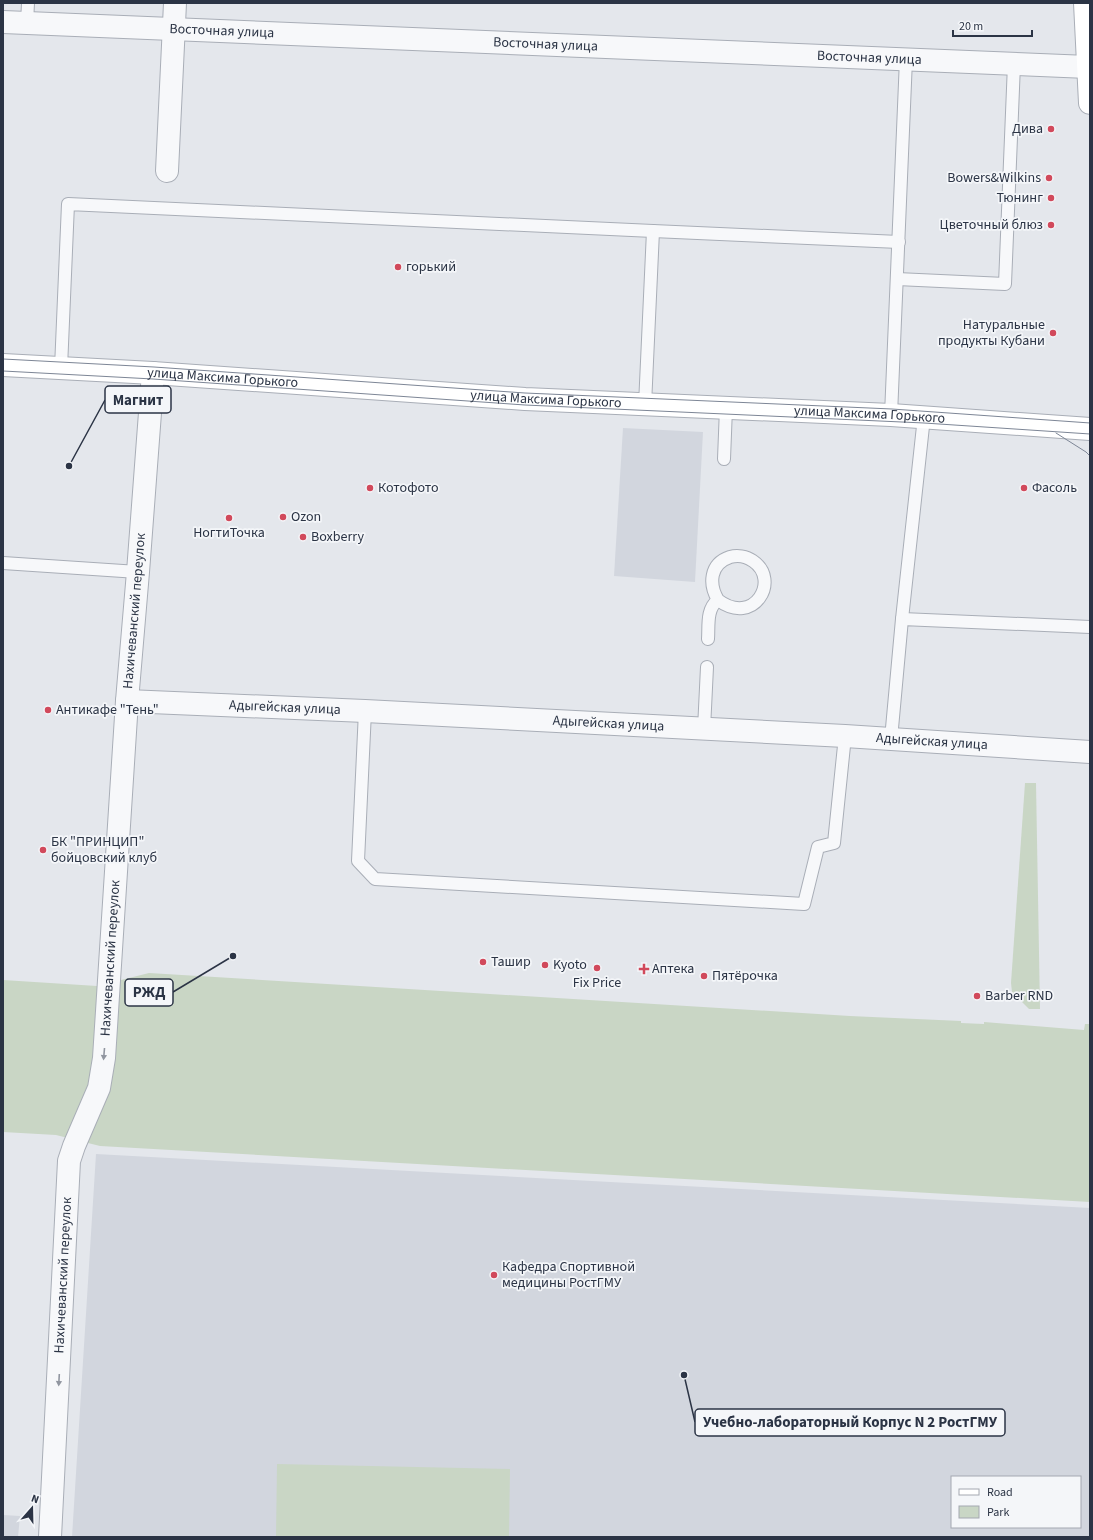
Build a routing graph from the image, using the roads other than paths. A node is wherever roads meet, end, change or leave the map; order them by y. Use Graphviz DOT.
graph roads {
  1 [pos="175,3"];
  2 [pos="1085,3"];
  3 [pos="27,13"];
  4 [pos="3,22"];
  5 [pos="173,29"];
  6 [pos="906,59"];
  7 [pos="1014,64"];
  8 [pos="1088,67"];
  9 [pos="1090,103"];
  10 [pos="167,171"];
  11 [pos="653,231"];
  12 [pos="899,242"];
  13 [pos="897,279"];
  14 [pos="3,365"];
  15 [pos="61,368"];
  16 [pos="153,373"];
  17 [pos="645,405"];
  18 [pos="726,408"];
  19 [pos="892,415"];
  20 [pos="924,417"];
  21 [pos="1090,429"];
  22 [pos="724,459"];
  23 [pos="3,563"];
  24 [pos="138,572"];
  25 [pos="718,600"];
  26 [pos="902,619"];
  27 [pos="1090,627"];
  28 [pos="708,639"];
  29 [pos="707,667"];
  30 [pos="127,701"];
  31 [pos="365,711"];
  32 [pos="704,729"];
  33 [pos="845,736"];
  34 [pos="891,738"];
  35 [pos="1090,752"];
  36 [pos="50,1537"];
  1 -- 5 [label="street"];
  2 -- 8 [label="main road"];
  3 -- 4 [label="street, Восточная улица"];
  3 -- 5 [label="street, Восточная улица"];
  5 -- 6 [label="street, Восточная улица"];
  5 -- 10 [label="street"];
  6 -- 7 [label="street, Восточная улица"];
  6 -- 12 [label="lane"];
  7 -- 8 [label="street, Восточная улица"];
  7 -- 13 [label="lane"];
  8 -- 9 [label="main road"];
  11 -- 12 [label="lane"];
  11 -- 15 [label="lane"];
  11 -- 17 [label="lane"];
  12 -- 13 [label="lane"];
  13 -- 19 [label="lane"];
  14 -- 15 [label="main road, улица Максима Горького"];
  15 -- 16 [label="main road, улица Максима Горького"];
  16 -- 17 [label="main road, улица Максима Горького"];
  16 -- 24 [label="street, Нахичеванский переулок"];
  17 -- 18 [label="main road, улица Максима Горького"];
  18 -- 19 [label="main road, улица Максима Горького"];
  18 -- 22 [label="lane"];
  19 -- 20 [label="main road, улица Максима Горького"];
  20 -- 21 [label="main road, улица Максима Горького"];
  20 -- 26 [label="lane"];
  23 -- 24 [label="lane"];
  24 -- 30 [label="street, Нахичеванский переулок"];
  25 -- 25 [label="lane"];
  25 -- 28 [label="lane"];
  26 -- 27 [label="lane"];
  26 -- 34 [label="lane"];
  29 -- 32 [label="lane"];
  30 -- 31 [label="street, Адыгейская улица"];
  30 -- 36 [label="street, Нахичеванский переулок, one-way"];
  31 -- 32 [label="street, Адыгейская улица"];
  31 -- 33 [label="lane"];
  32 -- 33 [label="street, Адыгейская улица"];
  33 -- 34 [label="street, Адыгейская улица"];
  34 -- 35 [label="street, Адыгейская улица"];
}
